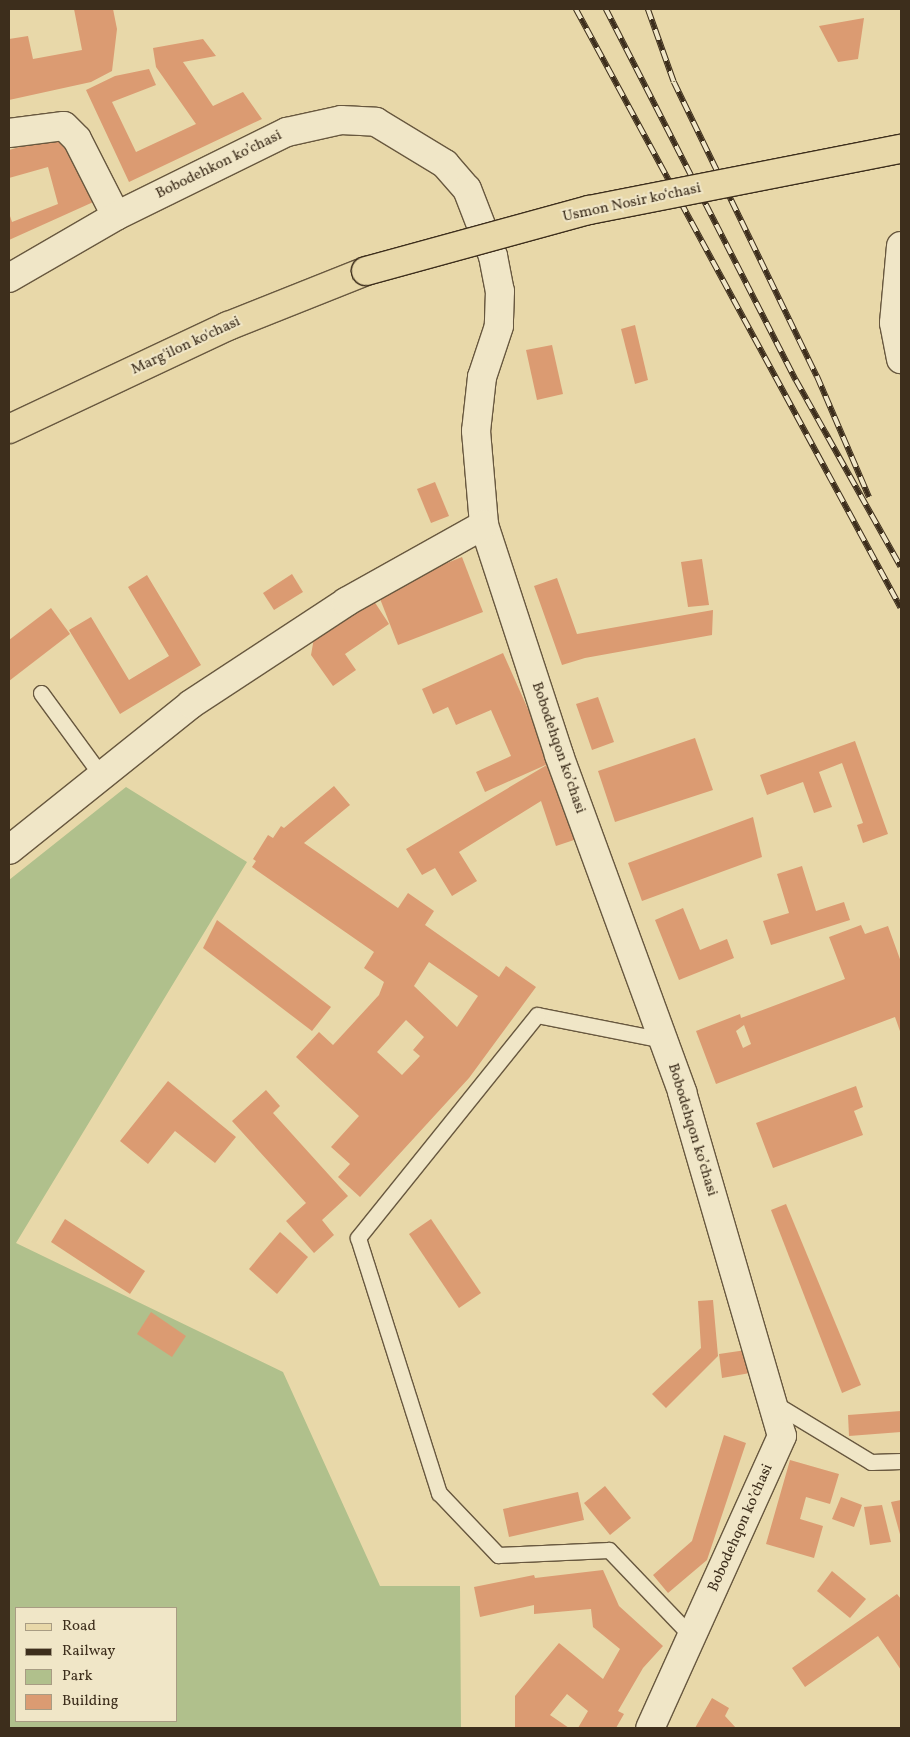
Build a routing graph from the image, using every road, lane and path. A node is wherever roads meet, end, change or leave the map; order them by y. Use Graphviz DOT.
graph roads {
  1 [pos="9,133"];
  2 [pos="901,149"];
  3 [pos="116,216"];
  4 [pos="901,246"];
  5 [pos="366,271"];
  6 [pos="9,278"];
  7 [pos="901,360"];
  8 [pos="9,429"];
  9 [pos="484,525"];
  10 [pos="41,693"];
  11 [pos="100,775"];
  12 [pos="9,850"];
  13 [pos="663,1040"];
  14 [pos="772,1402"];
  15 [pos="901,1461"];
  16 [pos="692,1637"];
  17 [pos="650,1728"];
  1 -- 3 [label="street"];
  2 -- 5 [label="main road, Usmon Nosir ko‘chasi, bridge"];
  3 -- 6 [label="street, Bobodehkon koʼchasi"];
  3 -- 9 [label="street, Bobodehkon koʼchasi"];
  4 -- 7 [label="street"];
  5 -- 8 [label="main road, Marg'ilon ko'chasi"];
  9 -- 11 [label="street"];
  9 -- 13 [label="street, Bobodehqon koʼchasi"];
  10 -- 11 [label="lane"];
  11 -- 12 [label="street"];
  13 -- 14 [label="street, Bobodehqon koʼchasi"];
  13 -- 16 [label="lane"];
  14 -- 15 [label="lane"];
  14 -- 16 [label="street, Bobodehqon koʼchasi"];
  16 -- 17 [label="street, Bobodehqon koʼchasi"];
}
